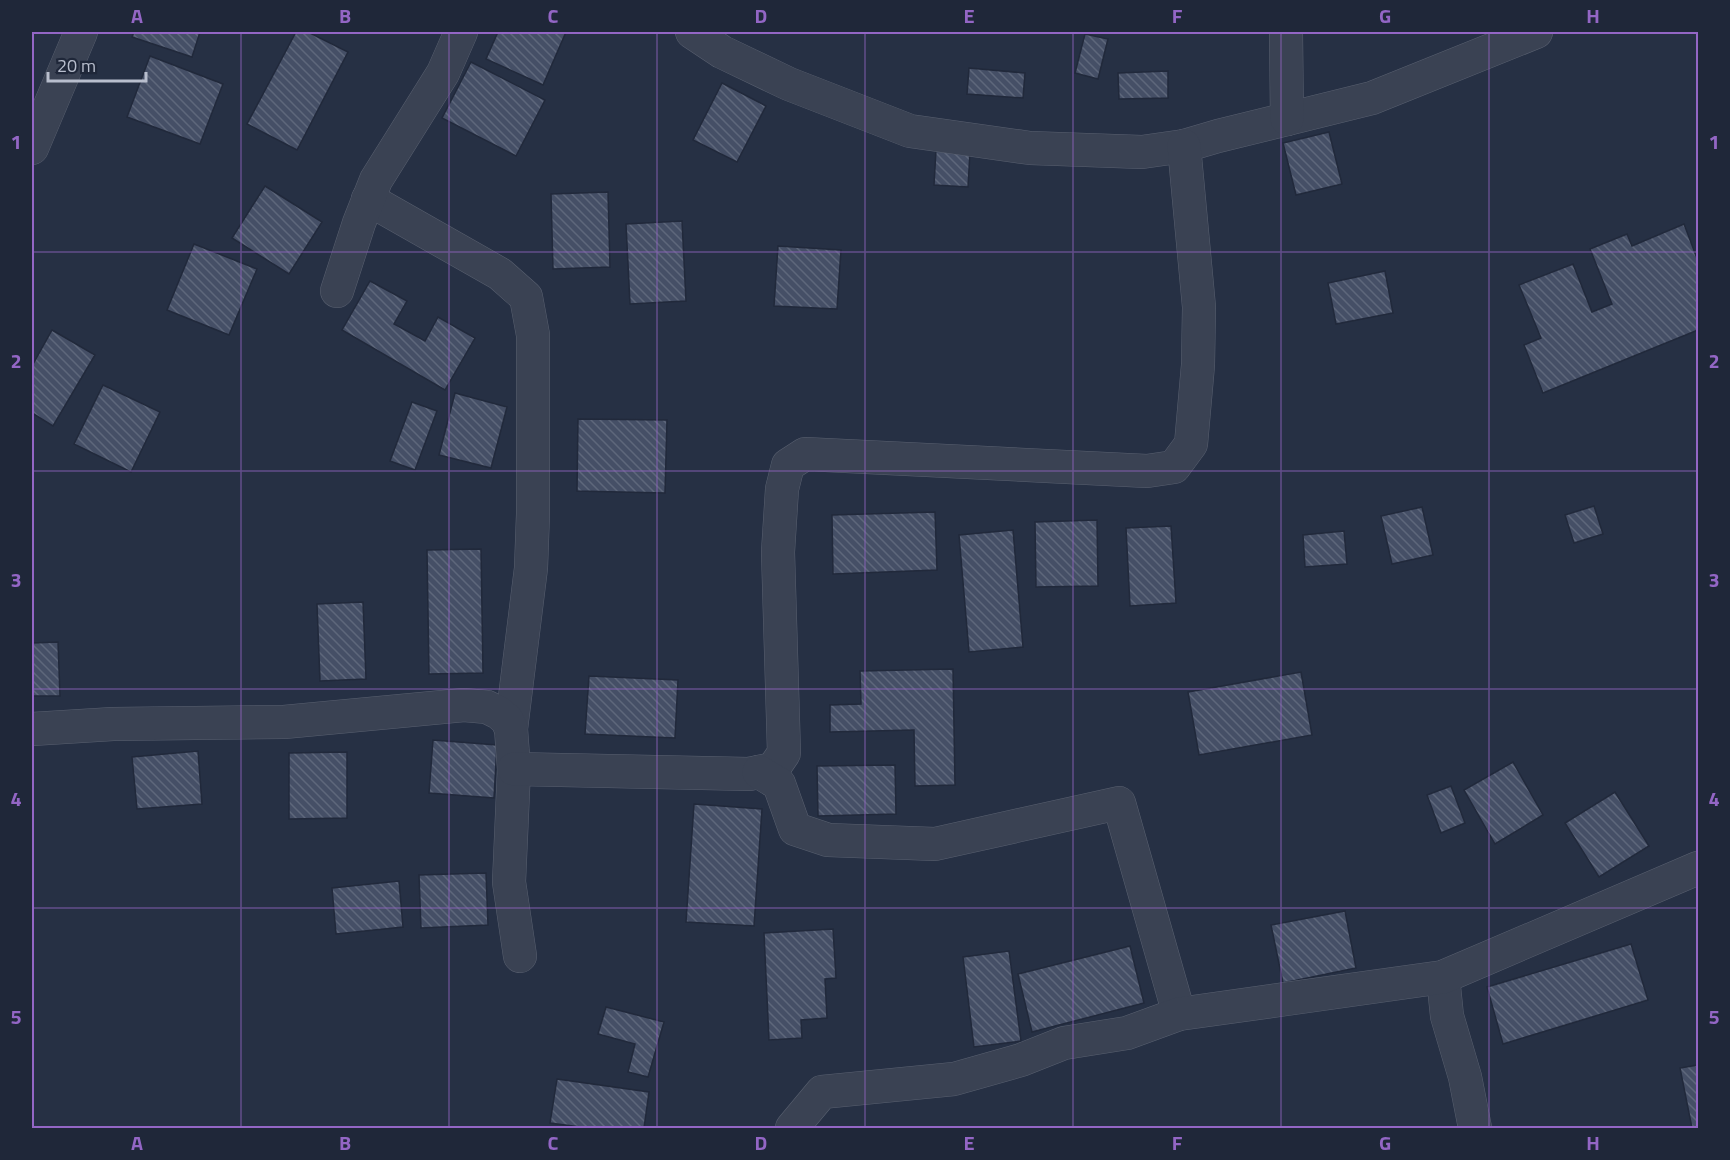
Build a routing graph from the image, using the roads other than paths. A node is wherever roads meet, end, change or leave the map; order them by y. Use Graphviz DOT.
graph roads {
  1 [pos="81,32"];
  2 [pos="461,32"];
  3 [pos="692,32"];
  4 [pos="1287,32"];
  5 [pos="1536,32"];
  6 [pos="1287,118"];
  7 [pos="1184,146"];
  8 [pos="32,148"];
  9 [pos="368,199"];
  10 [pos="337,291"];
  11 [pos="32,729"];
  12 [pos="512,729"];
  13 [pos="513,769"];
  14 [pos="759,772"];
  15 [pos="1698,868"];
  16 [pos="520,956"];
  17 [pos="1443,976"];
  18 [pos="1179,1014"];
  19 [pos="792,1128"];
  20 [pos="1475,1128"];
  1 -- 8 [label="street"];
  2 -- 9 [label="street"];
  3 -- 7 [label="street"];
  4 -- 6 [label="street"];
  5 -- 6 [label="street"];
  6 -- 7 [label="street"];
  7 -- 14 [label="street"];
  9 -- 10 [label="street"];
  9 -- 12 [label="street"];
  11 -- 12 [label="street"];
  12 -- 13 [label="street"];
  13 -- 14 [label="street"];
  13 -- 16 [label="street"];
  14 -- 18 [label="street"];
  15 -- 17 [label="street"];
  17 -- 18 [label="street"];
  17 -- 20 [label="street"];
  18 -- 19 [label="street"];
}
